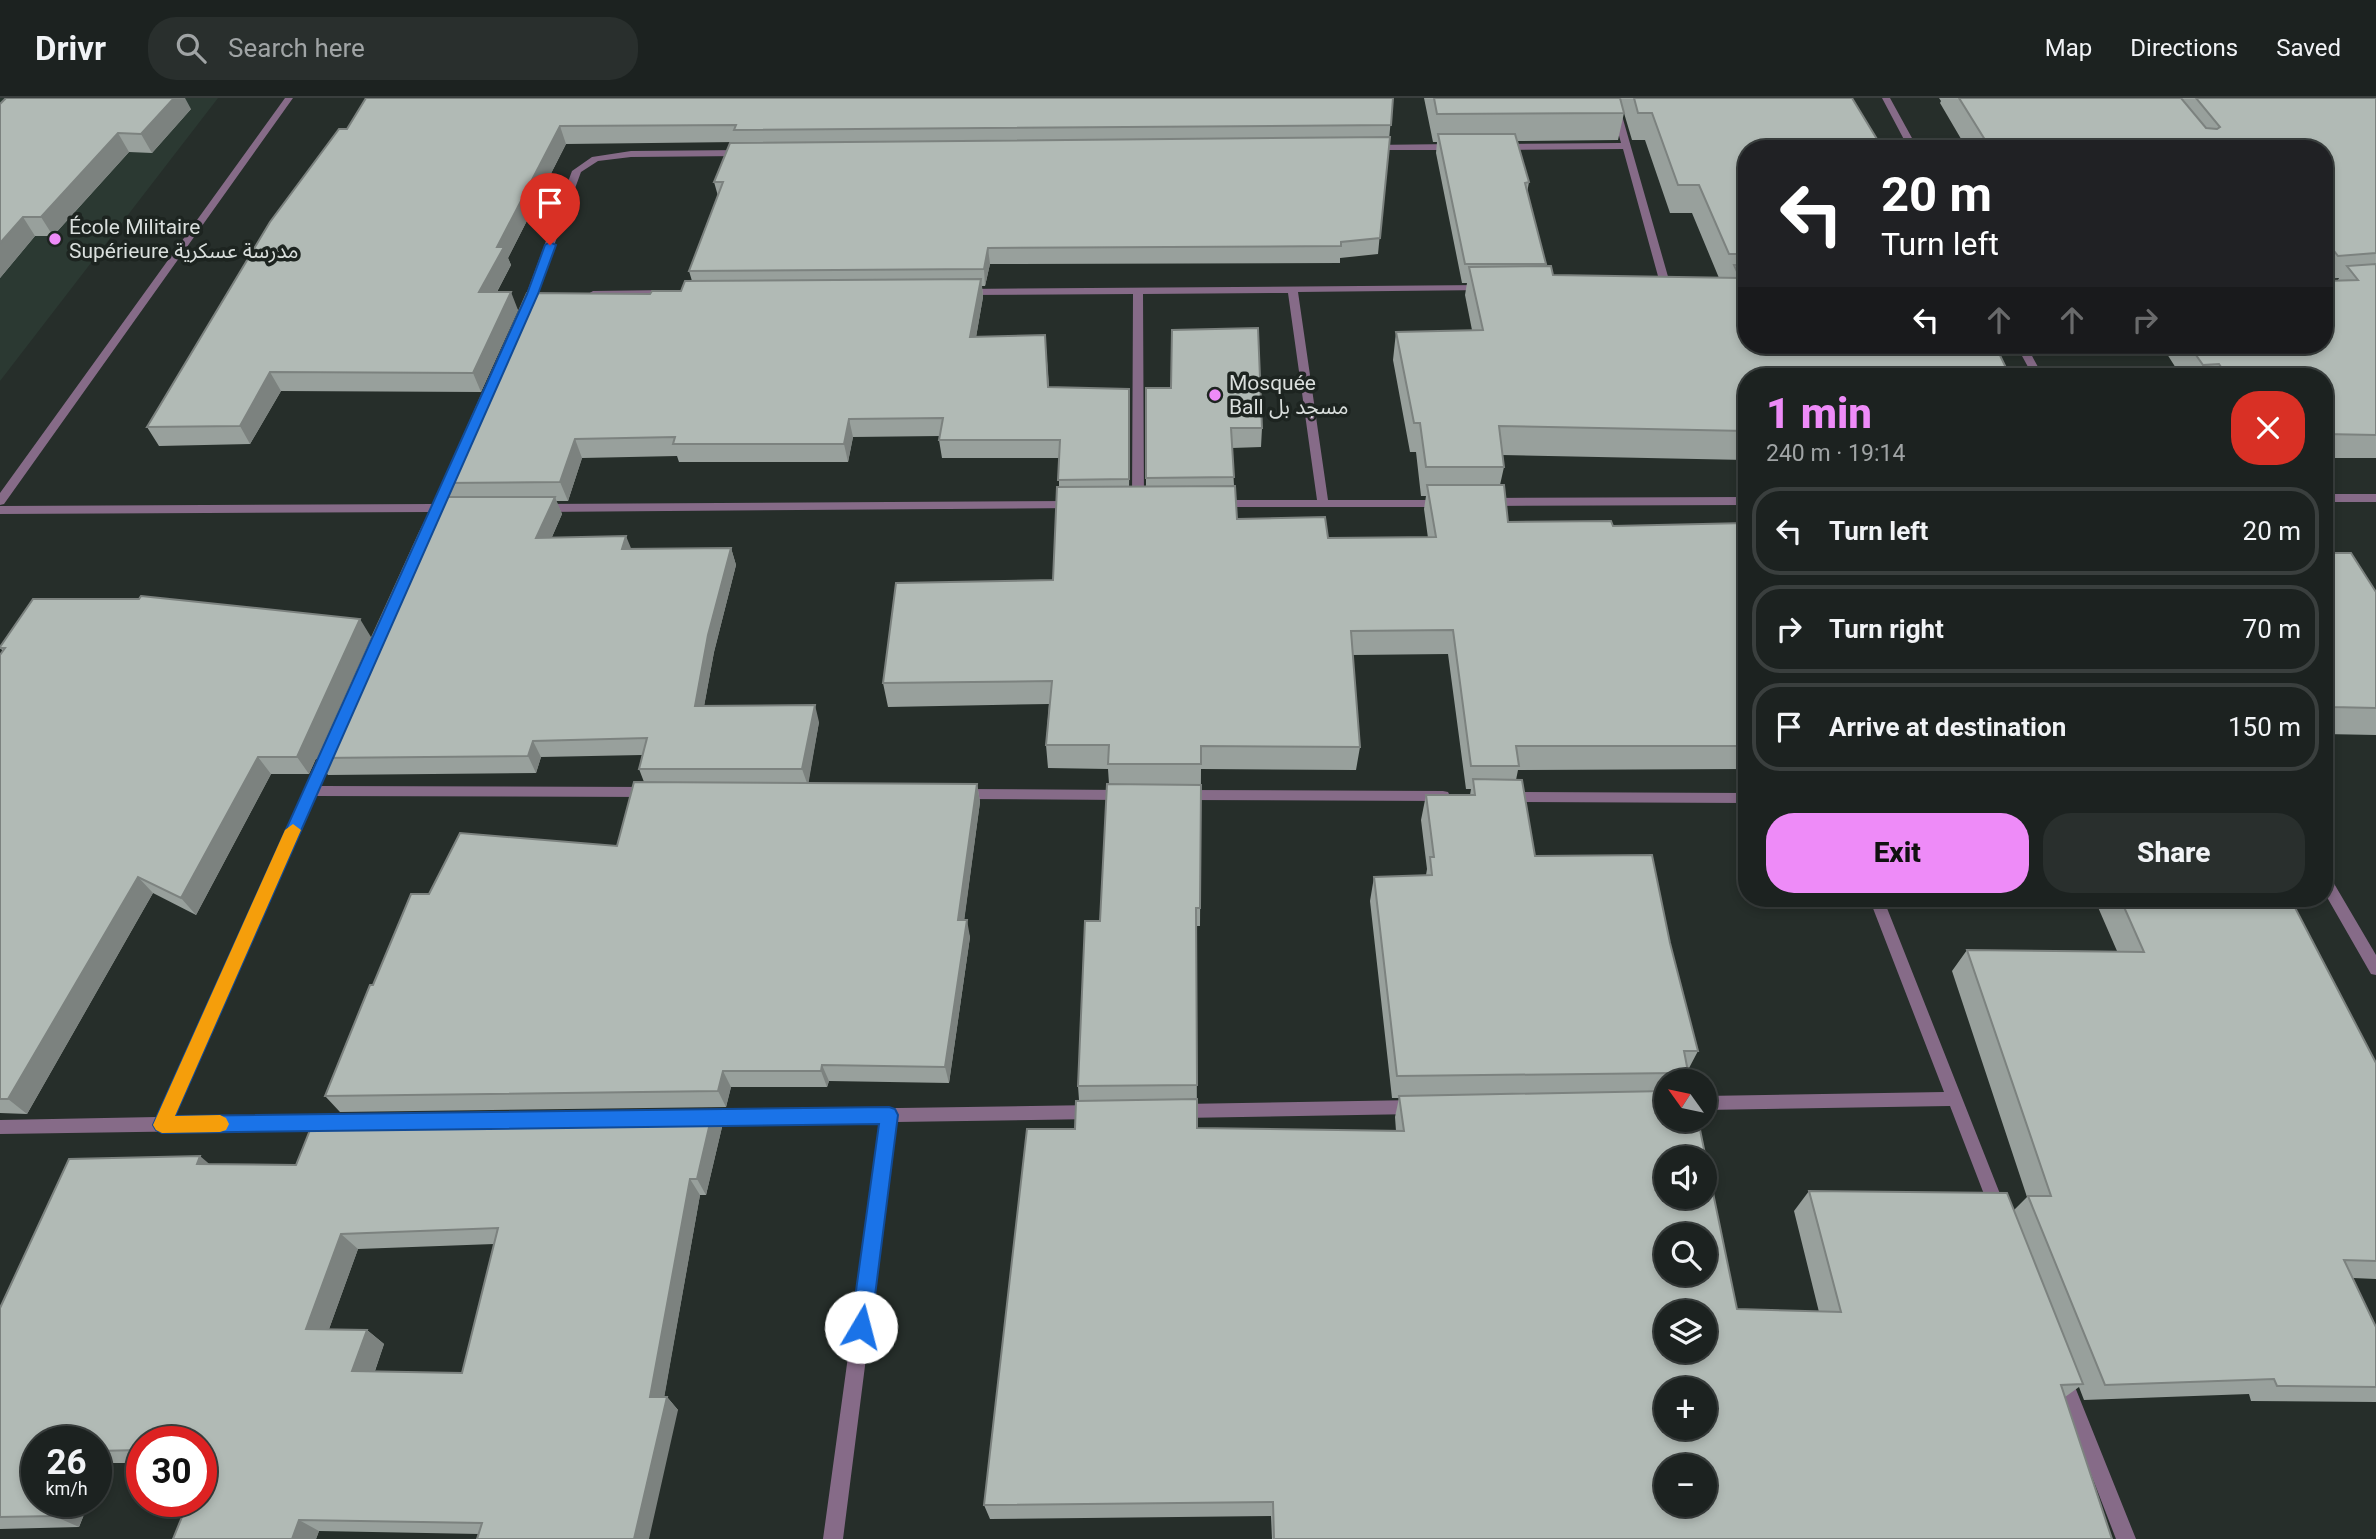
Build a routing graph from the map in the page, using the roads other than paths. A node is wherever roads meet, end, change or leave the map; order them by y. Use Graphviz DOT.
graph roads {
  1 [pos="289,98"];
  2 [pos="1613,98"];
  3 [pos="1886,98"];
  4 [pos="1909,140"];
  5 [pos="1627,146"];
  6 [pos="1461,147"];
  7 [pos="1489,147"];
  8 [pos="1364,148"];
  9 [pos="755,153"];
  10 [pos="1653,287"];
  11 [pos="1667,287"];
  12 [pos="1680,287"];
  13 [pos="1500,288"];
  14 [pos="1138,290"];
  15 [pos="1293,290"];
  16 [pos="959,292"];
  17 [pos="684,293"];
  18 [pos="587,294"];
  19 [pos="521,320"];
  20 [pos="459,458"];
  21 [pos="2333,498"];
  22 [pos="2376,498"];
  23 [pos="0,501"];
  24 [pos="1738,501"];
  25 [pos="1323,503"];
  26 [pos="1460,503"];
  27 [pos="1474,503"];
  28 [pos="1204,504"];
  29 [pos="1083,505"];
  30 [pos="1124,505"];
  31 [pos="444,508"];
  32 [pos="533,508"];
  33 [pos="0,510"];
  34 [pos="426,533"];
  35 [pos="333,741"];
  36 [pos="311,790"];
  37 [pos="658,792"];
  38 [pos="950,794"];
  39 [pos="1145,795"];
  40 [pos="1172,795"];
  41 [pos="1464,796"];
  42 [pos="1492,797"];
  43 [pos="1738,799"];
  44 [pos="2333,894"];
  45 [pos="1880,907"];
  46 [pos="2376,969"];
  47 [pos="1955,1099"];
  48 [pos="1717,1103"];
  49 [pos="1430,1107"];
  50 [pos="1166,1111"];
  51 [pos="1111,1112"];
  52 [pos="889,1115"];
  53 [pos="679,1118"];
  54 [pos="344,1122"];
  55 [pos="162,1125"];
  56 [pos="0,1127"];
  57 [pos="2005,1229"];
  58 [pos="2056,1358"];
  59 [pos="833,1539"];
  60 [pos="2126,1539"];
  1 -- 23 [label="street"];
  2 -- 5 [label="street"];
  3 -- 4 [label="street"];
  5 -- 7 [label="street"];
  5 -- 11 [label="street"];
  6 -- 8 [label="street"];
  9 -- 19 [label="street"];
  10 -- 11 [label="street"];
  11 -- 12 [label="street"];
  13 -- 15 [label="street"];
  14 -- 15 [label="street"];
  14 -- 16 [label="street"];
  14 -- 30 [label="street"];
  15 -- 25 [label="street"];
  17 -- 18 [label="street"];
  20 -- 31 [label="street"];
  21 -- 22 [label="street"];
  24 -- 27 [label="street"];
  25 -- 26 [label="street"];
  25 -- 28 [label="street"];
  29 -- 32 [label="street"];
  31 -- 33 [label="street"];
  31 -- 34 [label="street"];
  35 -- 36 [label="street"];
  36 -- 37 [label="street"];
  36 -- 55 [label="street"];
  38 -- 39 [label="street"];
  40 -- 41 [label="street"];
  42 -- 43 [label="street"];
  44 -- 46 [label="street"];
  45 -- 47 [label="street"];
  47 -- 48 [label="street"];
  47 -- 57 [label="street"];
  49 -- 50 [label="street"];
  51 -- 52 [label="street"];
  52 -- 53 [label="street"];
  52 -- 59 [label="street"];
  54 -- 55 [label="street"];
  55 -- 56 [label="street"];
  58 -- 60 [label="street"];
}
